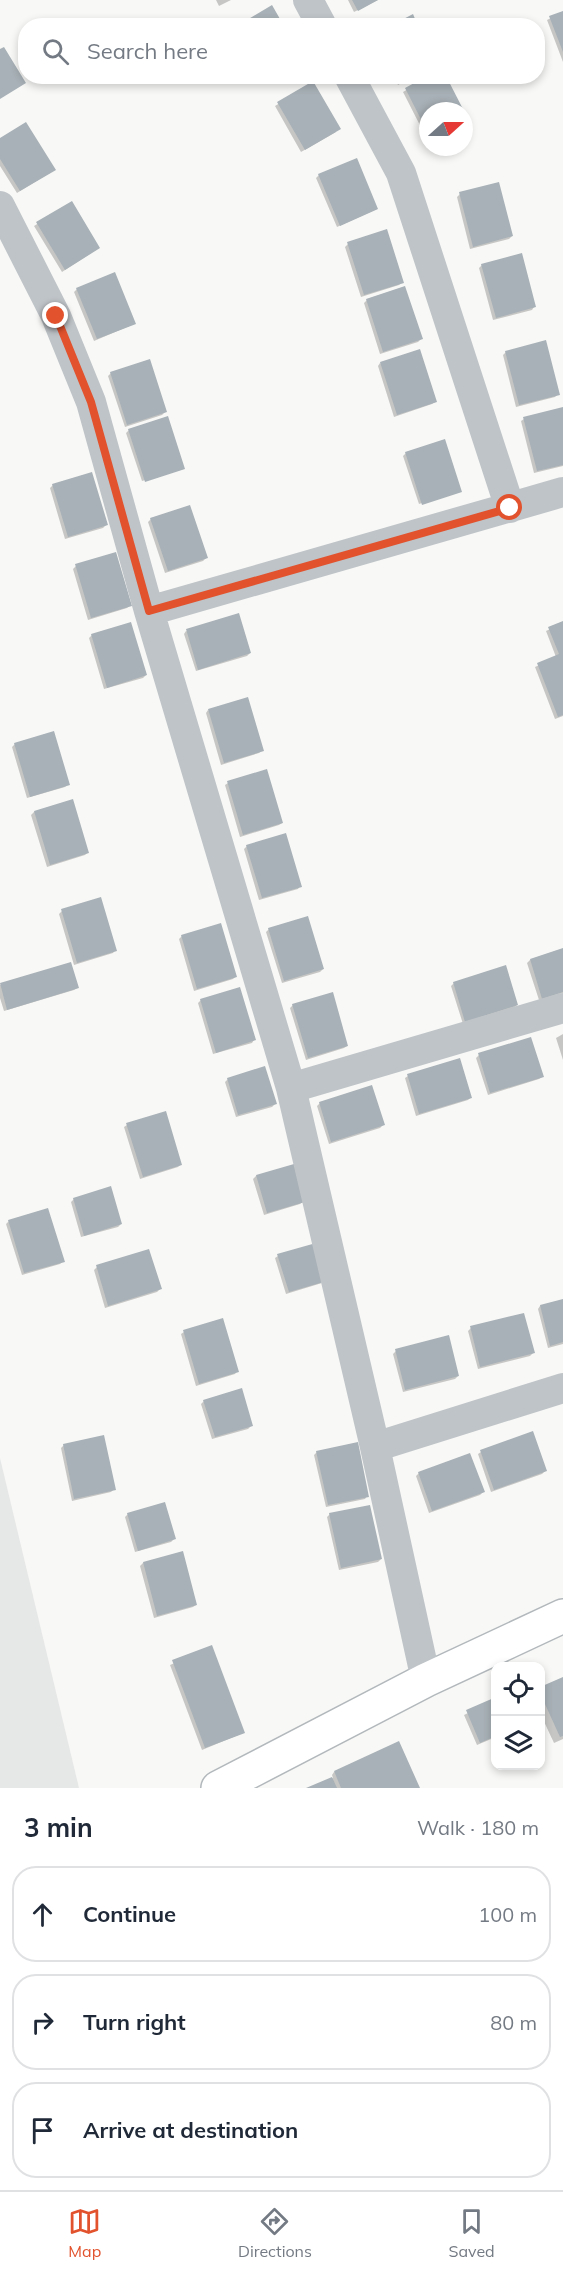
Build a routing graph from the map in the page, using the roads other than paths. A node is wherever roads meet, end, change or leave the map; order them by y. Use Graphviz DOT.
graph roads {
  1 [pos="308,0"];
  2 [pos="318,18"];
  3 [pos="353,84"];
  4 [pos="0,206"];
  5 [pos="563,492"];
  6 [pos="510,508"];
  7 [pos="149,611"];
  8 [pos="563,1008"];
  9 [pos="291,1088"];
  10 [pos="563,1388"];
  11 [pos="375,1447"];
  12 [pos="563,1616"];
  13 [pos="426,1680"];
  14 [pos="218,1788"];
  1 -- 2 [label="street"];
  3 -- 6 [label="street"];
  4 -- 7 [label="street"];
  5 -- 6 [label="street"];
  6 -- 7 [label="street"];
  7 -- 9 [label="street"];
  8 -- 9 [label="street"];
  9 -- 11 [label="street"];
  10 -- 11 [label="street"];
  11 -- 13 [label="street"];
  12 -- 13 [label="street"];
  13 -- 14 [label="street"];
}
